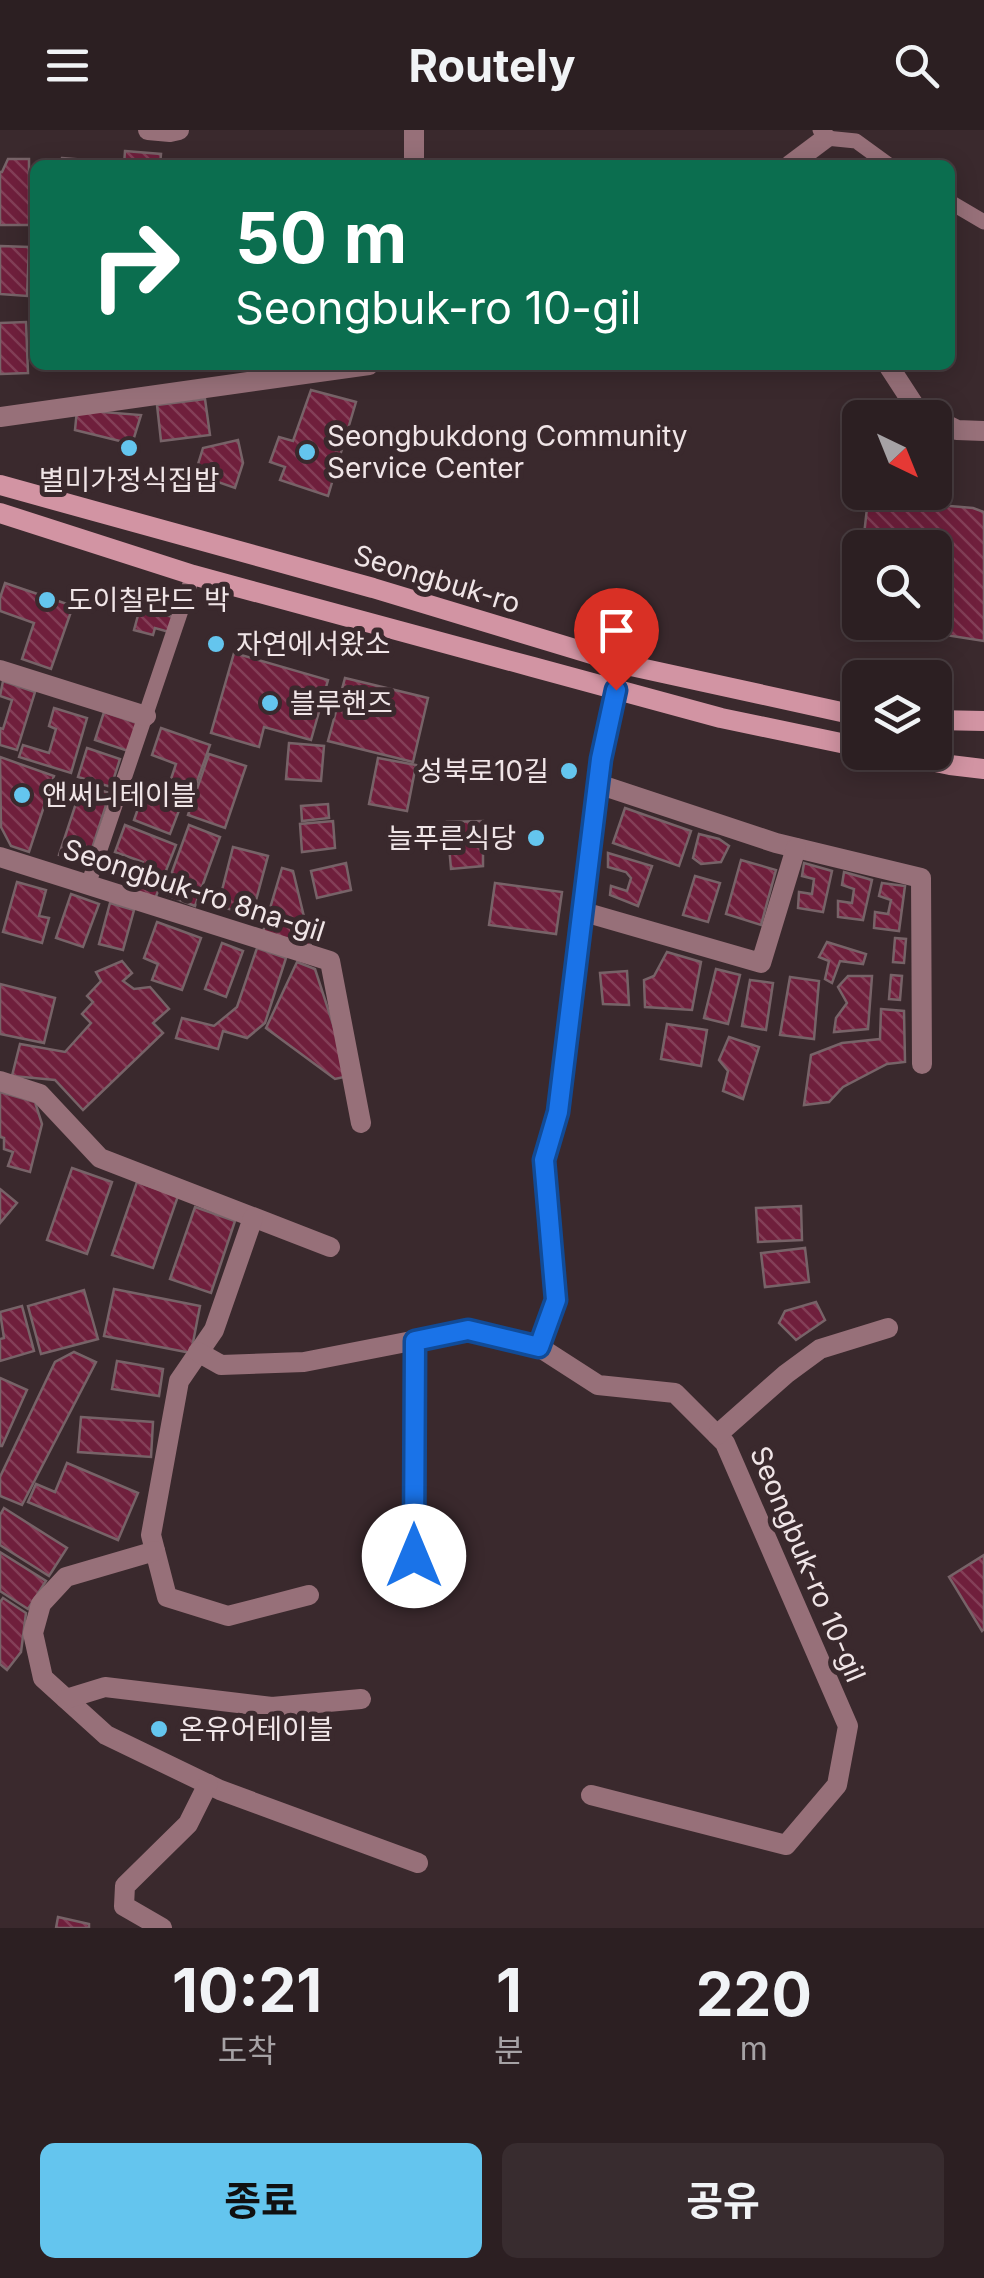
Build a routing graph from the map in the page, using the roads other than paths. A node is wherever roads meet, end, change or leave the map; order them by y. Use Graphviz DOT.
graph roads {
  1 [pos="148,130"];
  2 [pos="178,130"];
  3 [pos="414,130"];
  4 [pos="823,134"];
  5 [pos="414,160"];
  6 [pos="795,160"];
  7 [pos="883,160"];
  8 [pos="955,205"];
  9 [pos="984,222"];
  10 [pos="333,370"];
  11 [pos="891,370"];
  12 [pos="911,400"];
  13 [pos="0,416"];
  14 [pos="952,427"];
  15 [pos="984,431"];
  16 [pos="0,485"];
  17 [pos="0,513"];
  18 [pos="194,575"];
  19 [pos="0,670"];
  20 [pos="616,690"];
  21 [pos="842,712"];
  22 [pos="146,716"];
  23 [pos="952,720"];
  24 [pos="984,721"];
  25 [pos="842,743"];
  26 [pos="952,765"];
  27 [pos="984,769"];
  28 [pos="598,784"];
  29 [pos="796,848"];
  30 [pos="0,857"];
  31 [pos="88,885"];
  32 [pos="584,912"];
  33 [pos="922,1064"];
  34 [pos="0,1081"];
  35 [pos="362,1123"];
  36 [pos="253,1218"];
  37 [pos="330,1247"];
  38 [pos="888,1328"];
  39 [pos="415,1341"];
  40 [pos="539,1347"];
  41 [pos="198,1352"];
  42 [pos="717,1435"];
  43 [pos="155,1551"];
  44 [pos="414,1556"];
  45 [pos="309,1594"];
  46 [pos="66,1699"];
  47 [pos="360,1699"];
  48 [pos="208,1784"];
  49 [pos="591,1795"];
  50 [pos="418,1863"];
  51 [pos="162,1928"];
  1 -- 2 [label="street"];
  3 -- 5 [label="street"];
  4 -- 6 [label="street"];
  4 -- 7 [label="lane"];
  8 -- 9 [label="lane"];
  10 -- 13 [label="street"];
  11 -- 12 [label="street"];
  14 -- 15 [label="street"];
  16 -- 21 [label="main road, Seongbuk-ro"];
  17 -- 18 [label="main road, Seongbuk-ro"];
  18 -- 20 [label="main road, Seongbuk-ro"];
  18 -- 22 [label="lane"];
  19 -- 22 [label="street"];
  20 -- 25 [label="main road, Seongbuk-ro"];
  20 -- 28 [label="street"];
  22 -- 31 [label="lane"];
  23 -- 24 [label="main road"];
  26 -- 27 [label="main road"];
  28 -- 29 [label="street"];
  28 -- 32 [label="street"];
  29 -- 32 [label="street"];
  29 -- 33 [label="street"];
  30 -- 31 [label="street, Seongbuk-ro 8na-gil"];
  31 -- 35 [label="street, Seongbuk-ro 8na-gil"];
  32 -- 40 [label="street"];
  34 -- 36 [label="street"];
  36 -- 37 [label="street"];
  36 -- 41 [label="street"];
  38 -- 42 [label="street"];
  39 -- 40 [label="street, Seongbuk-ro 10-gil"];
  39 -- 41 [label="street, Seongbuk-ro 10-gil"];
  39 -- 44 [label="street"];
  40 -- 42 [label="street, Seongbuk-ro 10-gil"];
  41 -- 43 [label="street"];
  42 -- 49 [label="street, Seongbuk-ro 10-gil"];
  43 -- 45 [label="street"];
  43 -- 46 [label="street"];
  46 -- 47 [label="street"];
  46 -- 48 [label="street"];
  48 -- 50 [label="street"];
  48 -- 51 [label="street"];
}
